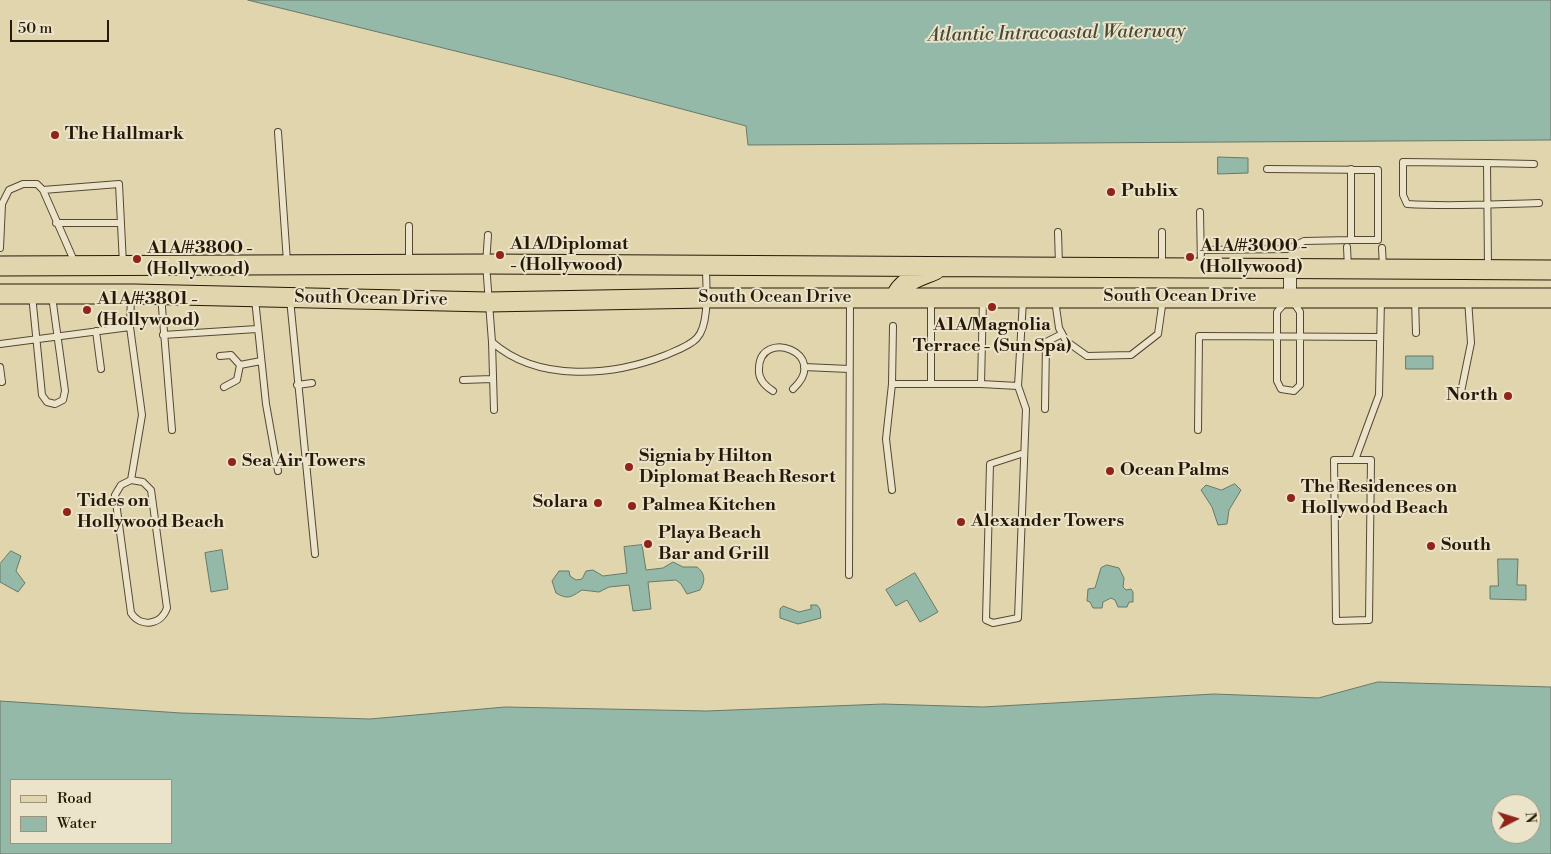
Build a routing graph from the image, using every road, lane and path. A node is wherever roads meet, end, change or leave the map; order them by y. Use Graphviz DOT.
graph roads {
  1 [pos="278,132"];
  2 [pos="1487,163"];
  3 [pos="1534,164"];
  4 [pos="1267,169"];
  5 [pos="1351,169"];
  6 [pos="43,190"];
  7 [pos="1539,203"];
  8 [pos="1487,204"];
  9 [pos="1200,212"];
  10 [pos="56,223"];
  11 [pos="121,223"];
  12 [pos="0,226"];
  13 [pos="409,226"];
  14 [pos="1058,232"];
  15 [pos="1162,232"];
  16 [pos="488,235"];
  17 [pos="1349,244"];
  18 [pos="0,248"];
  19 [pos="1382,248"];
  20 [pos="1289,249"];
  21 [pos="1201,250"];
  22 [pos="486,264"];
  23 [pos="409,265"];
  24 [pos="0,266"];
  25 [pos="287,266"];
  26 [pos="706,266"];
  27 [pos="76,267"];
  28 [pos="123,267"];
  29 [pos="164,267"];
  30 [pos="943,267"];
  31 [pos="1059,268"];
  32 [pos="1162,269"];
  33 [pos="1201,269"];
  34 [pos="1290,269"];
  35 [pos="1348,269"];
  36 [pos="1383,269"];
  37 [pos="1488,270"];
  38 [pos="1551,270"];
  39 [pos="0,294"];
  40 [pos="32,294"];
  41 [pos="52,294"];
  42 [pos="128,294"];
  43 [pos="161,294"];
  44 [pos="255,296"];
  45 [pos="290,297"];
  46 [pos="1290,297"];
  47 [pos="707,298"];
  48 [pos="850,298"];
  49 [pos="895,298"];
  50 [pos="930,298"];
  51 [pos="983,298"];
  52 [pos="1024,298"];
  53 [pos="1055,298"];
  54 [pos="1164,298"];
  55 [pos="1382,298"];
  56 [pos="1415,298"];
  57 [pos="1468,298"];
  58 [pos="1551,298"];
  59 [pos="488,302"];
  60 [pos="892,326"];
  61 [pos="130,327"];
  62 [pos="258,329"];
  63 [pos="96,331"];
  64 [pos="1416,333"];
  65 [pos="1062,334"];
  66 [pos="163,335"];
  67 [pos="57,336"];
  68 [pos="1278,337"];
  69 [pos="1380,337"];
  70 [pos="1300,338"];
  71 [pos="37,339"];
  72 [pos="492,342"];
  73 [pos="0,344"];
  74 [pos="220,356"];
  75 [pos="261,361"];
  76 [pos="240,365"];
  77 [pos="804,366"];
  78 [pos="0,367"];
  79 [pos="101,369"];
  80 [pos="849,369"];
  81 [pos="492,379"];
  82 [pos="464,380"];
  83 [pos="2,382"];
  84 [pos="312,383"];
  85 [pos="892,384"];
  86 [pos="931,384"];
  87 [pos="980,384"];
  88 [pos="297,385"];
  89 [pos="1018,386"];
  90 [pos="224,387"];
  91 [pos="793,389"];
  92 [pos="773,391"];
  93 [pos="1460,392"];
  94 [pos="1044,409"];
  95 [pos="494,410"];
  96 [pos="172,430"];
  97 [pos="1198,430"];
  98 [pos="1024,453"];
  99 [pos="1355,460"];
  100 [pos="278,471"];
  101 [pos="131,480"];
  102 [pos="892,490"];
  103 [pos="315,554"];
  104 [pos="849,575"];
  1 -- 25 [label="lane"];
  2 -- 3 [label="lane"];
  2 -- 8 [label="lane"];
  2 -- 8 [label="lane"];
  4 -- 5 [label="lane"];
  5 -- 17 [label="lane"];
  5 -- 17 [label="lane"];
  6 -- 10 [label="lane"];
  6 -- 11 [label="lane"];
  6 -- 12 [label="lane"];
  7 -- 8 [label="lane"];
  8 -- 37 [label="lane"];
  9 -- 21 [label="lane"];
  10 -- 11 [label="lane"];
  10 -- 27 [label="lane"];
  11 -- 28 [label="lane"];
  12 -- 18 [label="lane"];
  13 -- 23 [label="lane"];
  14 -- 31 [label="lane"];
  15 -- 32 [label="lane"];
  16 -- 22 [label="lane"];
  17 -- 20 [label="lane"];
  17 -- 35 [label="lane"];
  19 -- 36 [label="lane"];
  20 -- 21 [label="lane"];
  20 -- 34 [label="lane"];
  21 -- 33 [label="lane"];
  22 -- 23 [label="main road, South Ocean Drive"];
  22 -- 26 [label="main road, South Ocean Drive"];
  22 -- 59 [label="lane"];
  23 -- 25 [label="main road, South Ocean Drive"];
  24 -- 27 [label="main road, South Ocean Drive"];
  25 -- 29 [label="main road, South Ocean Drive"];
  26 -- 30 [label="main road, South Ocean Drive"];
  26 -- 47 [label="lane"];
  27 -- 28 [label="main road, South Ocean Drive"];
  28 -- 29 [label="main road, South Ocean Drive"];
  29 -- 42 [label="main road"];
  30 -- 31 [label="main road, South Ocean Drive"];
  30 -- 49 [label="main road"];
  31 -- 32 [label="main road, South Ocean Drive"];
  32 -- 33 [label="main road, South Ocean Drive"];
  33 -- 34 [label="main road, South Ocean Drive"];
  34 -- 35 [label="main road, South Ocean Drive"];
  34 -- 46 [label="street"];
  35 -- 36 [label="main road, South Ocean Drive"];
  36 -- 37 [label="main road, South Ocean Drive"];
  37 -- 38 [label="main road, South Ocean Drive"];
  39 -- 40 [label="main road, South Ocean Drive"];
  40 -- 41 [label="main road, South Ocean Drive"];
  40 -- 71 [label="lane"];
  41 -- 42 [label="main road, South Ocean Drive"];
  41 -- 67 [label="lane"];
  42 -- 43 [label="main road, South Ocean Drive"];
  42 -- 61 [label="lane"];
  43 -- 44 [label="main road, South Ocean Drive"];
  43 -- 66 [label="lane"];
  44 -- 45 [label="main road, South Ocean Drive"];
  44 -- 62 [label="lane"];
  45 -- 59 [label="main road, South Ocean Drive"];
  45 -- 88 [label="lane"];
  46 -- 54 [label="main road, South Ocean Drive"];
  46 -- 55 [label="main road, South Ocean Drive"];
  46 -- 68 [label="lane"];
  46 -- 70 [label="lane"];
  47 -- 48 [label="main road, South Ocean Drive"];
  47 -- 59 [label="main road, South Ocean Drive"];
  47 -- 72 [label="lane"];
  48 -- 49 [label="main road, South Ocean Drive"];
  48 -- 80 [label="lane"];
  49 -- 50 [label="main road, South Ocean Drive"];
  50 -- 51 [label="main road, South Ocean Drive"];
  50 -- 86 [label="lane"];
  51 -- 52 [label="main road, South Ocean Drive"];
  51 -- 87 [label="lane"];
  52 -- 53 [label="main road, South Ocean Drive"];
  52 -- 89 [label="lane"];
  53 -- 54 [label="main road, South Ocean Drive"];
  53 -- 65 [label="lane"];
  54 -- 65 [label="lane"];
  55 -- 56 [label="main road, South Ocean Drive"];
  55 -- 69 [label="lane"];
  56 -- 57 [label="main road, South Ocean Drive"];
  56 -- 64 [label="lane"];
  57 -- 58 [label="main road, South Ocean Drive"];
  57 -- 93 [label="lane"];
  59 -- 72 [label="lane"];
  60 -- 85 [label="lane"];
  61 -- 63 [label="lane"];
  61 -- 101 [label="lane"];
  62 -- 66 [label="lane"];
  62 -- 75 [label="lane"];
  63 -- 67 [label="lane"];
  63 -- 79 [label="lane"];
  65 -- 94 [label="lane"];
  66 -- 96 [label="lane"];
  67 -- 71 [label="lane"];
  67 -- 71 [label="lane"];
  68 -- 70 [label="lane"];
  68 -- 70 [label="lane"];
  68 -- 97 [label="lane"];
  69 -- 70 [label="lane"];
  69 -- 99 [label="lane"];
  71 -- 73 [label="lane"];
  72 -- 81 [label="lane"];
  74 -- 76 [label="lane"];
  75 -- 76 [label="lane"];
  75 -- 100 [label="lane"];
  76 -- 90 [label="lane"];
  77 -- 80 [label="lane"];
  77 -- 91 [label="lane"];
  77 -- 92 [label="lane"];
  78 -- 83 [label="lane"];
  80 -- 104 [label="lane"];
  81 -- 82 [label="lane"];
  81 -- 95 [label="lane"];
  84 -- 88 [label="lane"];
  85 -- 86 [label="lane"];
  85 -- 102 [label="lane"];
  86 -- 87 [label="lane"];
  87 -- 89 [label="lane"];
  88 -- 103 [label="lane"];
  89 -- 98 [label="lane"];
  98 -- 98 [label="lane"];
  99 -- 99 [label="lane"];
  101 -- 101 [label="lane"];
}
